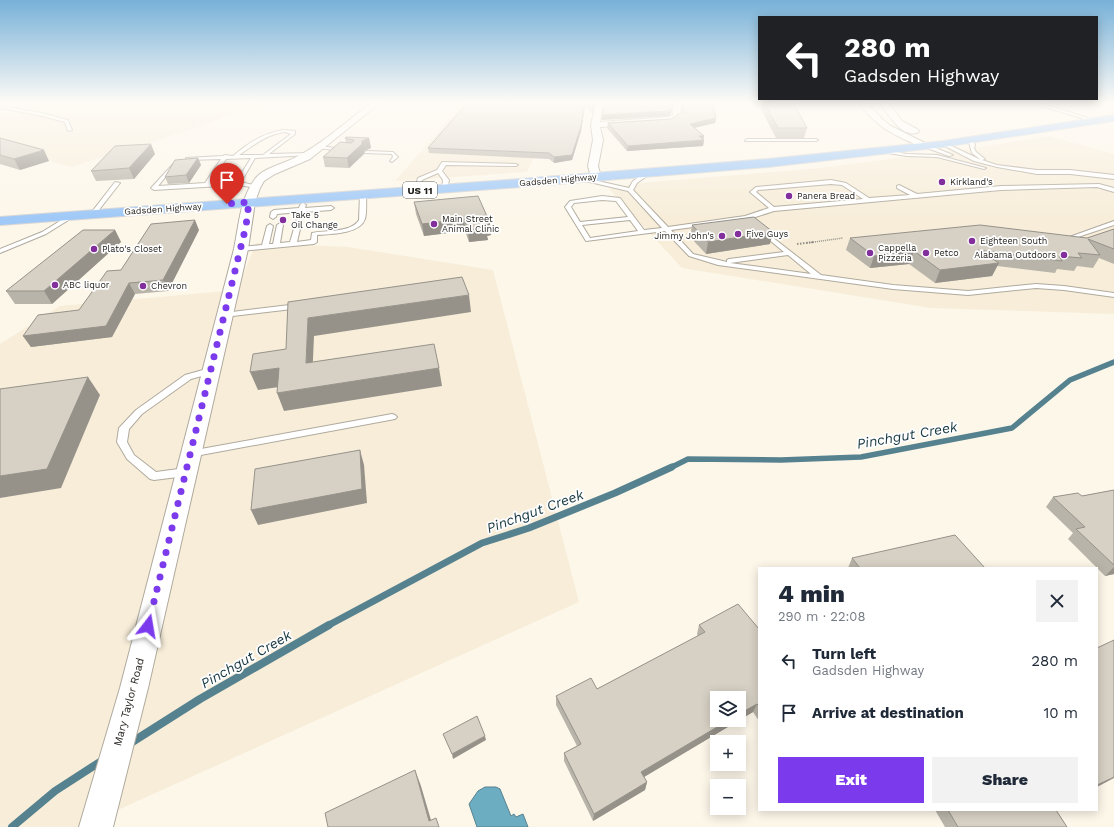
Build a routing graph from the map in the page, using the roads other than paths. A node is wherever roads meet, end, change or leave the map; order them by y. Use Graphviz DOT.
graph roads {
  1 [pos="970,140"];
  2 [pos="258,141"];
  3 [pos="284,141"];
  4 [pos="327,141"];
  5 [pos="598,141"];
  6 [pos="915,141"];
  7 [pos="935,141"];
  8 [pos="966,141"];
  9 [pos="943,144"];
  10 [pos="926,146"];
  11 [pos="314,151"];
  12 [pos="353,151"];
  13 [pos="884,151"];
  14 [pos="367,152"];
  15 [pos="225,156"];
  16 [pos="235,156"];
  17 [pos="254,156"];
  18 [pos="264,156"];
  19 [pos="186,159"];
  20 [pos="178,160"];
  21 [pos="392,161"];
  22 [pos="970,164"];
  23 [pos="516,165"];
  24 [pos="995,165"];
  25 [pos="439,171"];
  26 [pos="1037,172"];
  27 [pos="648,173"];
  28 [pos="596,177"];
  29 [pos="1114,177"];
  30 [pos="575,178"];
  31 [pos="117,183"];
  32 [pos="238,183"];
  33 [pos="207,185"];
  34 [pos="899,186"];
  35 [pos="445,188"];
  36 [pos="416,190"];
  37 [pos="630,190"];
  38 [pos="1114,190"];
  39 [pos="252,194"];
  40 [pos="363,194"];
  41 [pos="916,196"];
  42 [pos="868,200"];
  43 [pos="303,204"];
  44 [pos="330,208"];
  45 [pos="773,209"];
  46 [pos="93,214"];
  47 [pos="73,215"];
  48 [pos="273,215"];
  49 [pos="632,218"];
  50 [pos="746,218"];
  51 [pos="0,221"];
  52 [pos="752,223"];
  53 [pos="1114,223"];
  54 [pos="578,224"];
  55 [pos="280,225"];
  56 [pos="270,226"];
  57 [pos="758,227"];
  58 [pos="667,229"];
  59 [pos="642,232"];
  60 [pos="1057,239"];
  61 [pos="293,244"];
  62 [pos="265,246"];
  63 [pos="276,246"];
  64 [pos="241,249"];
  65 [pos="0,251"];
  66 [pos="789,253"];
  67 [pos="718,263"];
  68 [pos="819,277"];
  69 [pos="1114,295"];
  70 [pos="308,305"];
  71 [pos="224,315"];
  72 [pos="210,371"];
  73 [pos="392,417"];
  74 [pos="190,454"];
  75 [pos="186,472"];
  76 [pos="98,820"];
  1 -- 24 [label="lane"];
  2 -- 16 [label="lane"];
  3 -- 18 [label="lane"];
  4 -- 11 [label="street"];
  5 -- 28 [label="street"];
  6 -- 10 [label="street"];
  7 -- 9 [label="street"];
  8 -- 9 [label="main road, Gadsden Highway / US 11"];
  9 -- 10 [label="main road, Gadsden Highway / US 11"];
  9 -- 24 [label="lane"];
  10 -- 13 [label="main road, Gadsden Highway / US 11"];
  10 -- 22 [label="lane"];
  11 -- 12 [label="lane"];
  11 -- 18 [label="lane"];
  11 -- 39 [label="street"];
  13 -- 22 [label="lane"];
  13 -- 27 [label="main road, Gadsden Highway / US 11"];
  14 -- 21 [label="lane"];
  15 -- 16 [label="lane"];
  15 -- 19 [label="lane"];
  15 -- 33 [label="lane"];
  16 -- 17 [label="lane"];
  17 -- 18 [label="lane"];
  17 -- 32 [label="lane"];
  20 -- 33 [label="lane"];
  22 -- 26 [label="lane"];
  23 -- 25 [label="lane"];
  24 -- 26 [label="lane"];
  25 -- 35 [label="lane"];
  25 -- 36 [label="lane"];
  26 -- 29 [label="lane"];
  27 -- 28 [label="main road, Gadsden Highway / US 11"];
  27 -- 37 [label="lane"];
  28 -- 30 [label="main road, Gadsden Highway / US 11"];
  30 -- 35 [label="main road, Gadsden Highway / US 11"];
  30 -- 37 [label="lane"];
  31 -- 46 [label="lane"];
  32 -- 33 [label="lane"];
  32 -- 39 [label="lane"];
  34 -- 41 [label="lane"];
  35 -- 36 [label="main road, Gadsden Highway / US 11"];
  36 -- 40 [label="main road, Gadsden Highway / US 11"];
  37 -- 58 [label="lane"];
  38 -- 41 [label="lane"];
  39 -- 43 [label="main road, Gadsden Highway / US 11"];
  39 -- 46 [label="main road, Gadsden Highway / US 11"];
  39 -- 64 [label="street, Mary Taylor Road"];
  40 -- 43 [label="main road, Gadsden Highway / US 11"];
  40 -- 61 [label="lane"];
  41 -- 42 [label="lane"];
  42 -- 45 [label="lane"];
  42 -- 45 [label="lane"];
  43 -- 44 [label="lane"];
  43 -- 48 [label="lane"];
  43 -- 61 [label="lane"];
  45 -- 50 [label="lane"];
  46 -- 47 [label="main road, Gadsden Highway / US 11"];
  47 -- 51 [label="main road, Gadsden Highway / US 11"];
  47 -- 65 [label="lane"];
  49 -- 54 [label="lane"];
  49 -- 54 [label="lane"];
  49 -- 59 [label="lane"];
  50 -- 52 [label="lane"];
  50 -- 58 [label="lane"];
  53 -- 60 [label="lane"];
  54 -- 59 [label="lane"];
  55 -- 63 [label="lane"];
  56 -- 62 [label="lane"];
  57 -- 66 [label="lane"];
  58 -- 59 [label="lane"];
  58 -- 67 [label="lane"];
  61 -- 63 [label="lane"];
  62 -- 63 [label="lane"];
  62 -- 64 [label="lane"];
  64 -- 71 [label="street, Mary Taylor Road"];
  66 -- 67 [label="lane"];
  66 -- 68 [label="lane"];
  67 -- 68 [label="lane"];
  68 -- 69 [label="lane"];
  70 -- 71 [label="lane"];
  71 -- 72 [label="street, Mary Taylor Road"];
  72 -- 74 [label="street, Mary Taylor Road"];
  72 -- 75 [label="lane"];
  73 -- 74 [label="lane"];
  74 -- 75 [label="street, Mary Taylor Road"];
  75 -- 76 [label="street, Mary Taylor Road"];
}
